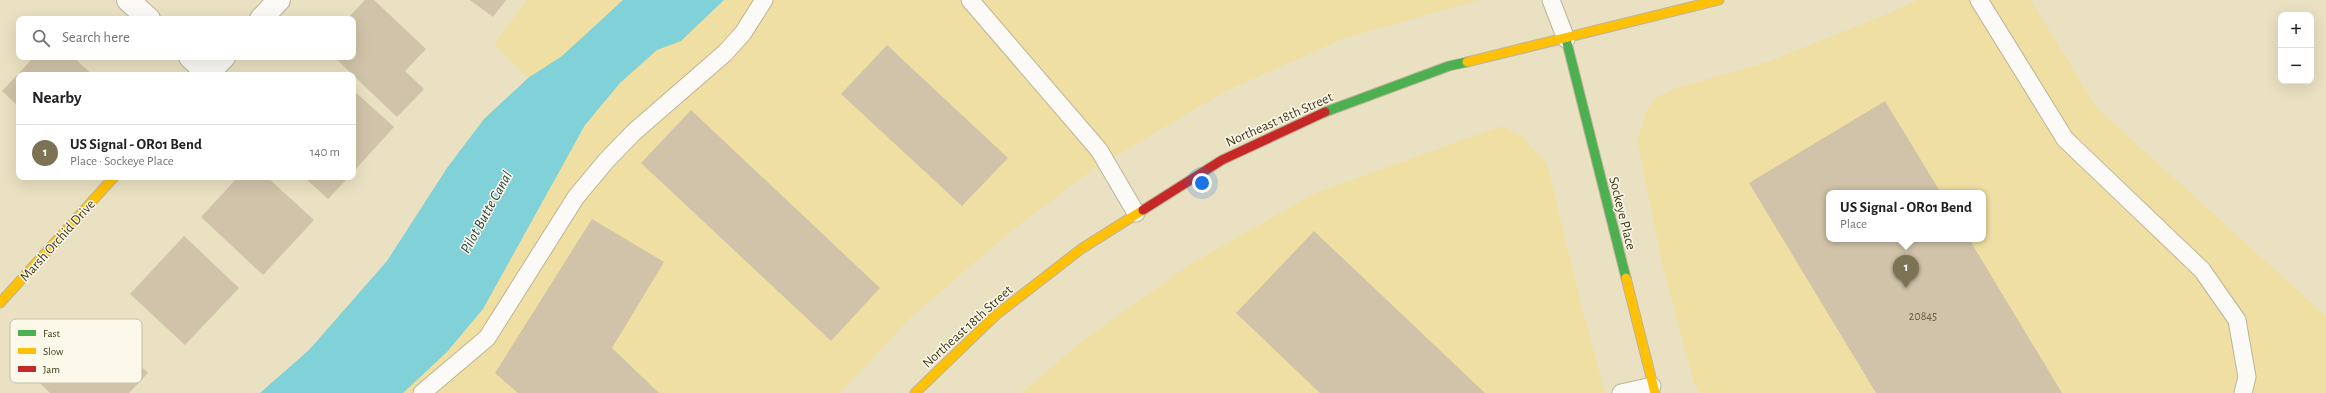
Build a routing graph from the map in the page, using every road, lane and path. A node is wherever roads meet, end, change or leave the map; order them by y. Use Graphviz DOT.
graph roads {
  1 [pos="128,0"];
  2 [pos="279,0"];
  3 [pos="764,0"];
  4 [pos="970,0"];
  5 [pos="1551,0"];
  6 [pos="1719,0"];
  7 [pos="1979,0"];
  8 [pos="146,16"];
  9 [pos="264,16"];
  10 [pos="1566,38"];
  11 [pos="193,60"];
  12 [pos="221,60"];
  13 [pos="205,72"];
  14 [pos="209,72"];
  15 [pos="111,180"];
  16 [pos="1136,213"];
  17 [pos="0,303"];
  18 [pos="1653,390"];
  19 [pos="422,393"];
  20 [pos="915,393"];
  21 [pos="1621,393"];
  22 [pos="2243,393"];
  1 -- 8 [label="street"];
  2 -- 9 [label="street"];
  3 -- 19 [label="lane"];
  4 -- 16 [label="lane"];
  5 -- 10 [label="lane"];
  6 -- 10 [label="street, Northeast 18th Street"];
  7 -- 22 [label="lane"];
  10 -- 16 [label="street, Northeast 18th Street"];
  10 -- 18 [label="street, Sockeye Place"];
  11 -- 13 [label="street"];
  12 -- 14 [label="street"];
  15 -- 17 [label="street, Marsh Orchid Drive"];
  16 -- 20 [label="street, Northeast 18th Street"];
  18 -- 21 [label="lane"];
}
